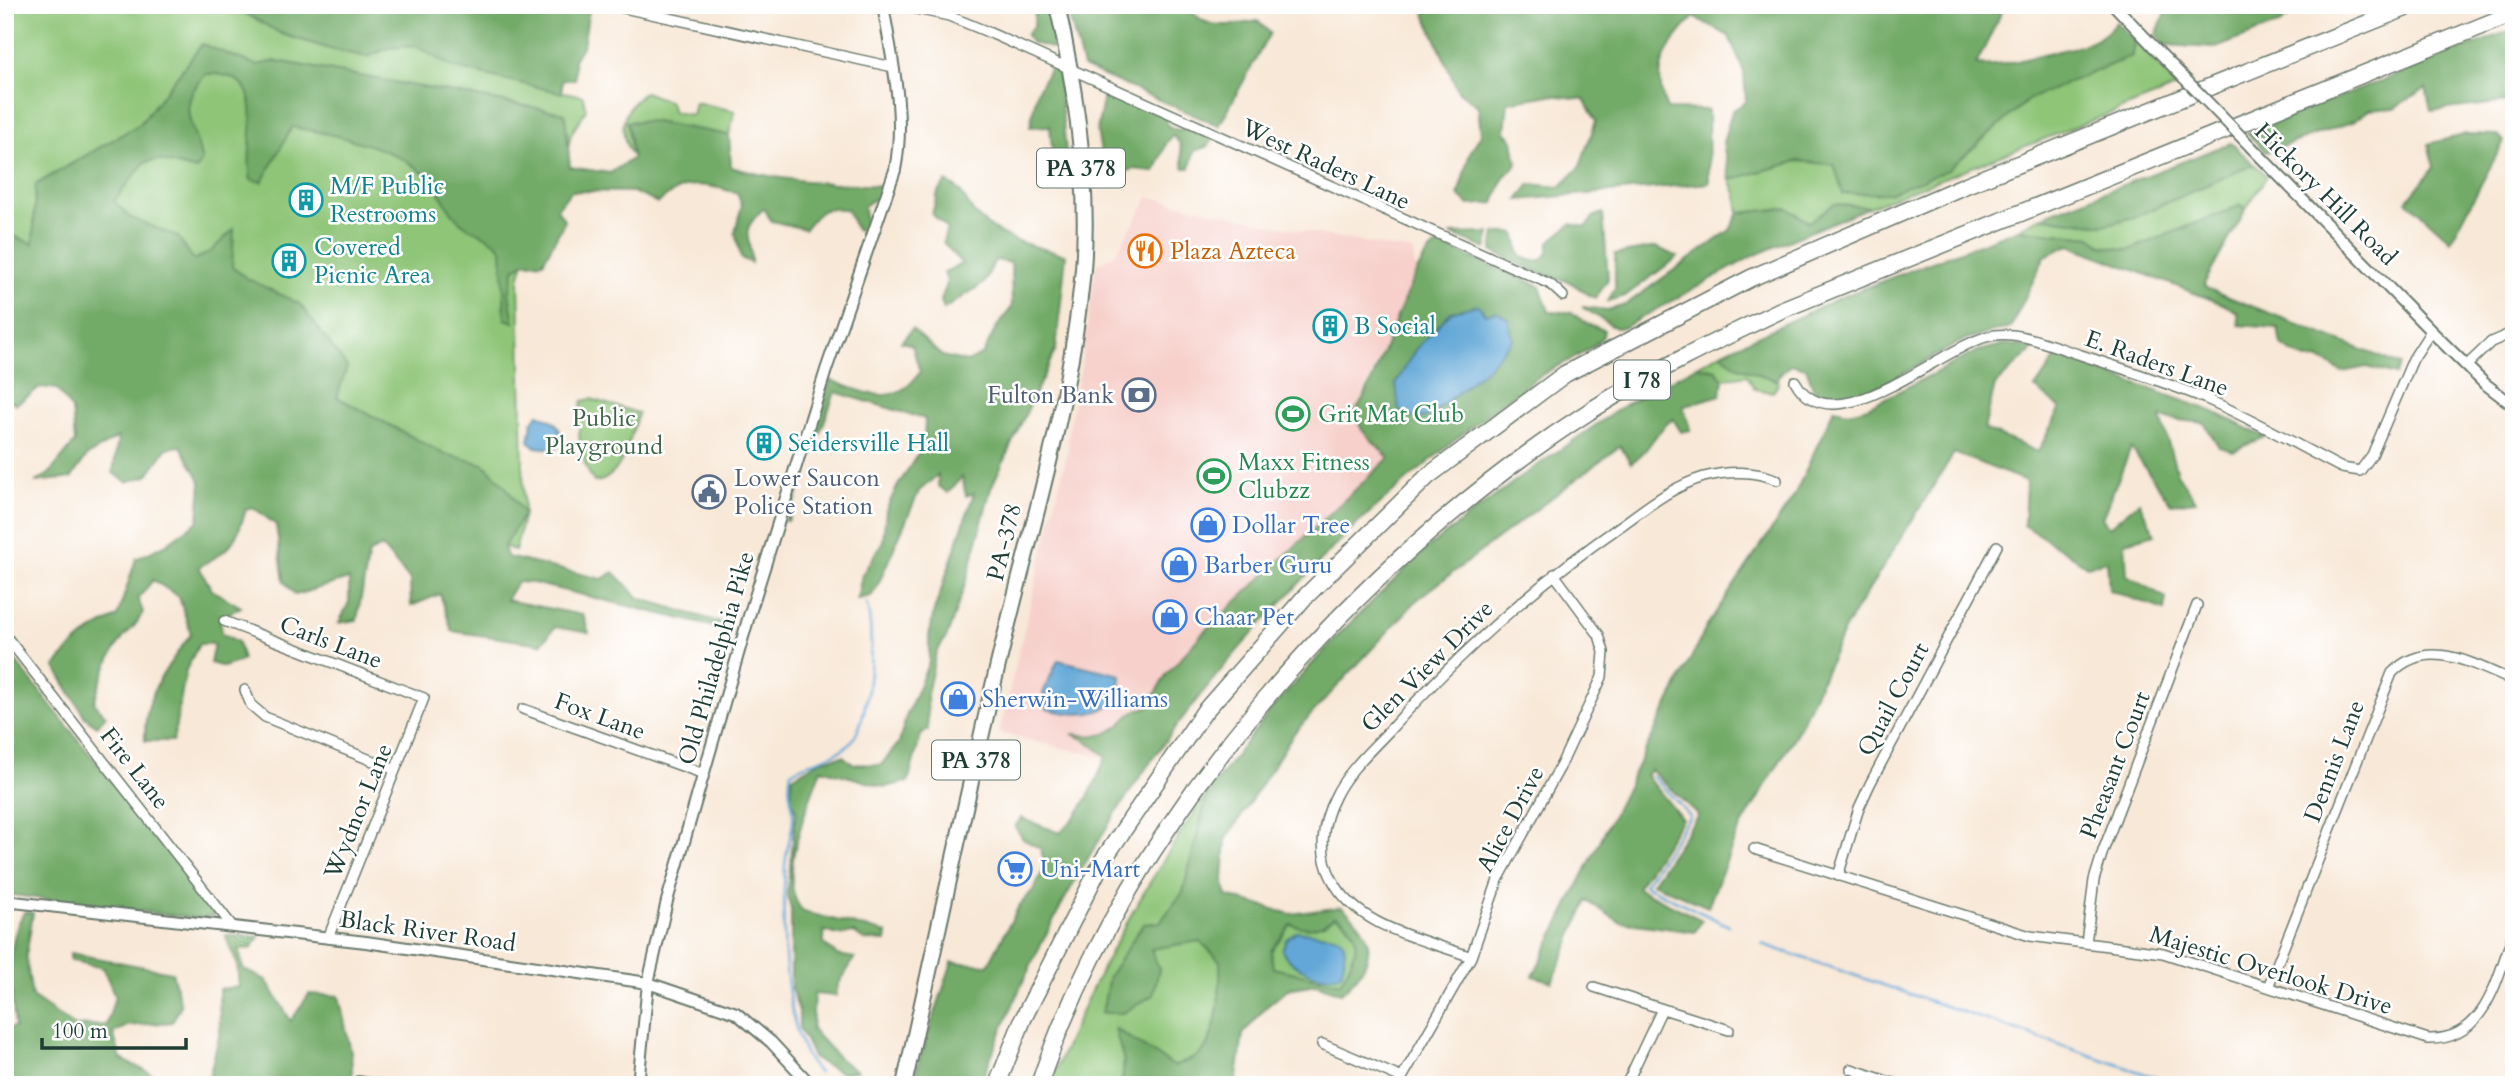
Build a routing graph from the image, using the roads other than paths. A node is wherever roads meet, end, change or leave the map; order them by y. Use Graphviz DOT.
graph roads {
  1 [pos="610,5"];
  2 [pos="883,5"];
  3 [pos="898,5"];
  4 [pos="1056,5"];
  5 [pos="2114,5"];
  6 [pos="2413,5"];
  7 [pos="2514,13"];
  8 [pos="893,66"];
  9 [pos="1070,71"];
  10 [pos="1563,296"];
  11 [pos="2431,331"];
  12 [pos="2514,332"];
  13 [pos="2466,366"];
  14 [pos="1795,381"];
  15 [pos="2514,406"];
  16 [pos="1777,480"];
  17 [pos="1997,547"];
  18 [pos="1554,574"];
  19 [pos="2197,605"];
  20 [pos="224,621"];
  21 [pos="5,635"];
  22 [pos="2514,681"];
  23 [pos="245,690"];
  24 [pos="425,698"];
  25 [pos="523,709"];
  26 [pos="395,770"];
  27 [pos="704,774"];
  28 [pos="1754,849"];
  29 [pos="1838,876"];
  30 [pos="5,901"];
  31 [pos="233,927"];
  32 [pos="2514,932"];
  33 [pos="328,938"];
  34 [pos="2086,943"];
  35 [pos="1471,957"];
  36 [pos="649,983"];
  37 [pos="1594,986"];
  38 [pos="2268,988"];
  39 [pos="1662,1009"];
  40 [pos="1730,1030"];
  41 [pos="1322,1044"];
  42 [pos="1851,1069"];
  43 [pos="358,1081"];
  44 [pos="1400,1081"];
  45 [pos="383,1085"];
  46 [pos="638,1085"];
  47 [pos="811,1085"];
  48 [pos="904,1085"];
  49 [pos="997,1085"];
  50 [pos="1039,1085"];
  51 [pos="1626,1085"];
  52 [pos="1899,1085"];
  1 -- 8 [label="street"];
  2 -- 8 [label="street, Old Philadelphia Pike"];
  3 -- 9 [label="street, West Raders Lane"];
  4 -- 9 [label="main road, PA-378 / PA 378"];
  5 -- 11 [label="street, Hickory Hill Road, bridge"];
  6 -- 49 [label="highway, I 78"];
  7 -- 50 [label="highway, I 78"];
  8 -- 27 [label="street, Old Philadelphia Pike"];
  9 -- 10 [label="street, West Raders Lane"];
  9 -- 48 [label="main road, PA-378 / PA 378"];
  11 -- 13 [label="street, Hickory Hill Road"];
  11 -- 14 [label="street, E. Raders Lane"];
  12 -- 13 [label="street"];
  13 -- 15 [label="street, Hickory Hill Road"];
  16 -- 18 [label="street, Glen View Drive"];
  17 -- 29 [label="street, Quail Court"];
  18 -- 35 [label="street, Alice Drive"];
  18 -- 35 [label="street, Glen View Drive"];
  19 -- 34 [label="street, Pheasant Court"];
  20 -- 24 [label="street, Carls Lane"];
  21 -- 31 [label="street, Fire Lane"];
  22 -- 38 [label="street, Dennis Lane"];
  23 -- 26 [label="street"];
  24 -- 26 [label="street, Wydnor Lane"];
  25 -- 27 [label="street, Fox Lane"];
  26 -- 33 [label="street, Wydnor Lane"];
  27 -- 36 [label="street, Old Philadelphia Pike"];
  28 -- 29 [label="street, Majestic Overlook Drive"];
  29 -- 34 [label="street, Majestic Overlook Drive"];
  30 -- 31 [label="street, Black River Road"];
  31 -- 33 [label="street, Black River Road"];
  32 -- 38 [label="street, Majestic Overlook Drive"];
  33 -- 36 [label="street, Black River Road"];
  34 -- 38 [label="street, Majestic Overlook Drive"];
  35 -- 44 [label="street, Alice Drive"];
  36 -- 46 [label="street, Old Philadelphia Pike"];
  36 -- 47 [label="street, Black River Road"];
  37 -- 39 [label="street"];
  39 -- 40 [label="street"];
  39 -- 51 [label="street"];
  41 -- 44 [label="street"];
  42 -- 52 [label="street"];
  43 -- 45 [label="street"];
}
